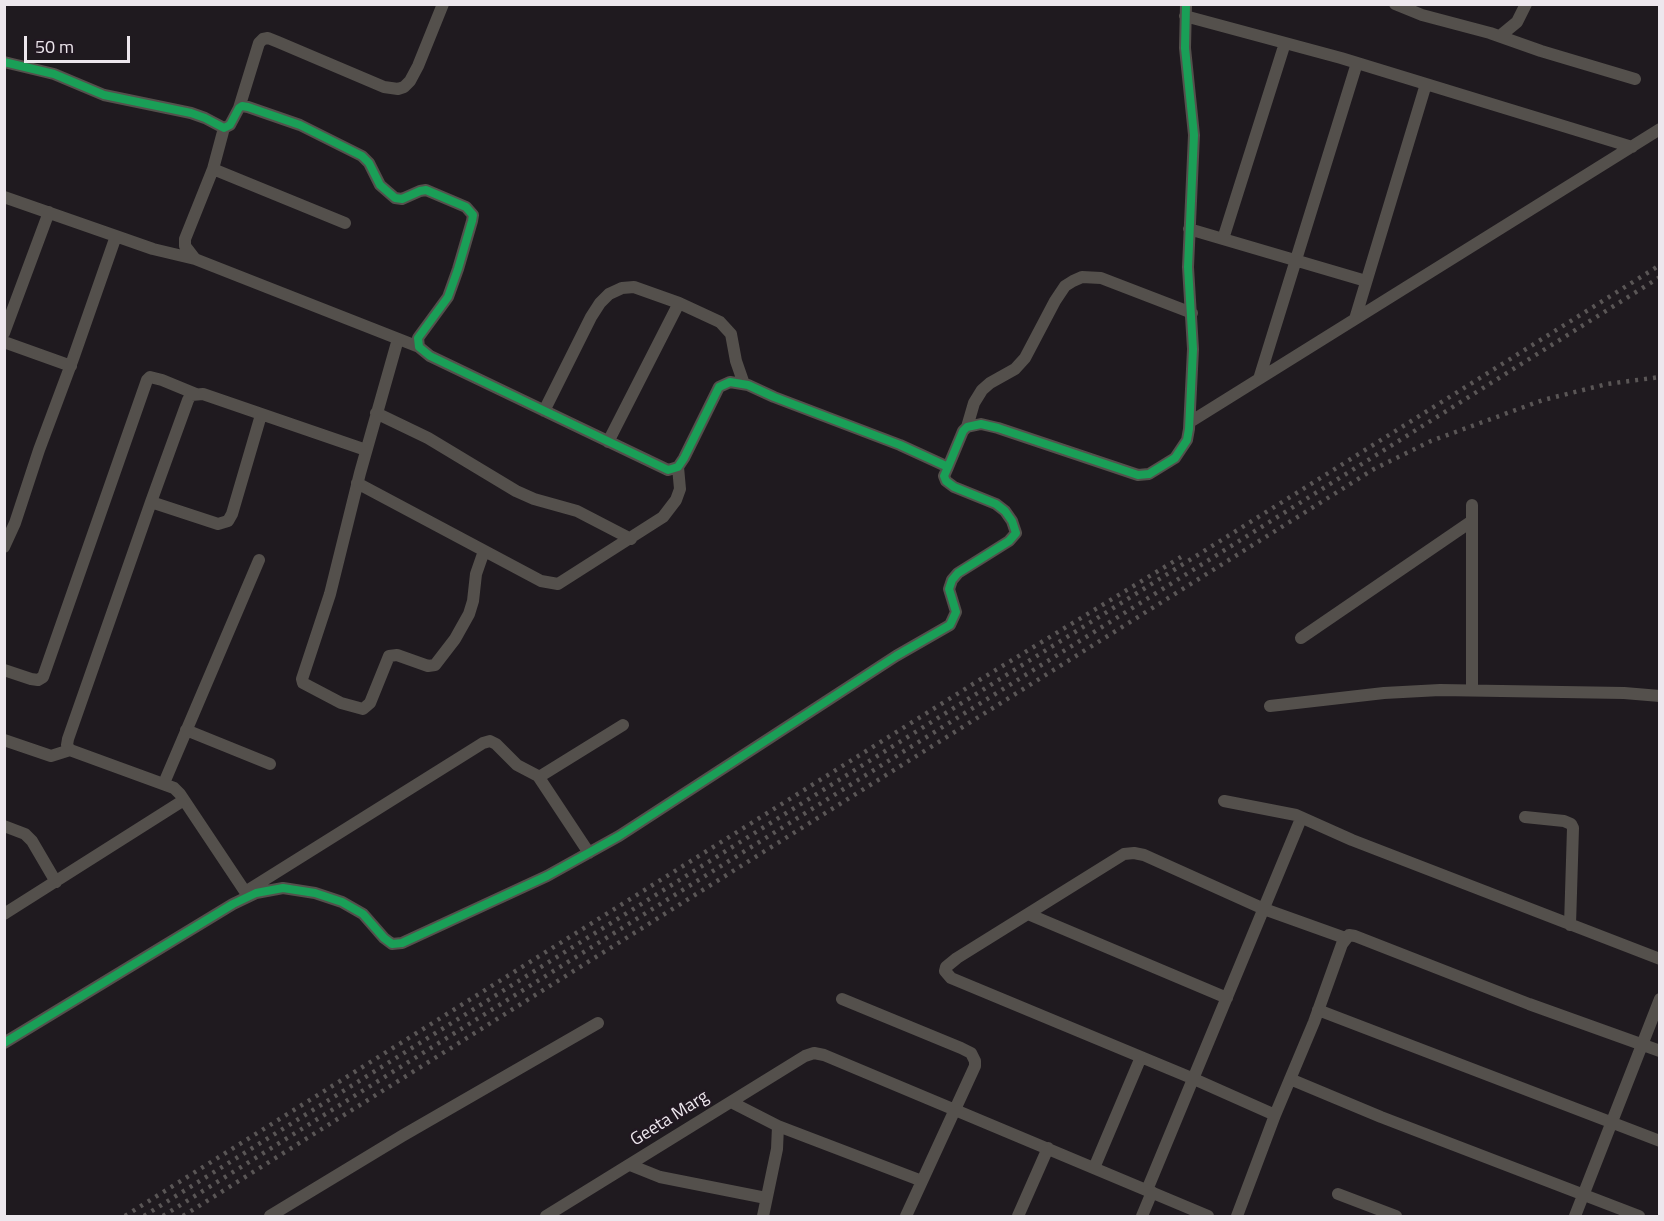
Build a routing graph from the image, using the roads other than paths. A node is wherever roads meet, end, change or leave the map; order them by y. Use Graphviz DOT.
graph roads {
  1 [pos="443,4"];
  2 [pos="1395,4"];
  3 [pos="1527,4"];
  4 [pos="1186,10"];
  5 [pos="1500,36"];
  6 [pos="1285,43"];
  7 [pos="4,62"];
  8 [pos="1357,63"];
  9 [pos="1635,79"];
  10 [pos="1426,84"];
  11 [pos="238,108"];
  12 [pos="224,128"];
  13 [pos="1659,129"];
  14 [pos="1632,147"];
  15 [pos="213,170"];
  16 [pos="4,196"];
  17 [pos="49,212"];
  18 [pos="345,223"];
  19 [pos="1190,230"];
  20 [pos="116,236"];
  21 [pos="1223,239"];
  22 [pos="195,260"];
  23 [pos="1296,261"];
  24 [pos="1366,281"];
  25 [pos="679,303"];
  26 [pos="1192,313"];
  27 [pos="1355,319"];
  28 [pos="4,333"];
  29 [pos="398,339"];
  30 [pos="4,342"];
  31 [pos="419,347"];
  32 [pos="71,366"];
  33 [pos="1259,379"];
  34 [pos="744,384"];
  35 [pos="196,394"];
  36 [pos="544,411"];
  37 [pos="376,413"];
  38 [pos="261,415"];
  39 [pos="1190,422"];
  40 [pos="967,427"];
  41 [pos="608,442"];
  42 [pos="366,450"];
  43 [pos="948,467"];
  44 [pos="678,468"];
  45 [pos="357,483"];
  46 [pos="151,502"];
  47 [pos="1472,506"];
  48 [pos="1472,521"];
  49 [pos="631,539"];
  50 [pos="6,541"];
  51 [pos="484,551"];
  52 [pos="259,560"];
  53 [pos="1301,638"];
  54 [pos="4,670"];
  55 [pos="1472,690"];
  56 [pos="1659,696"];
  57 [pos="1270,706"];
  58 [pos="623,725"];
  59 [pos="186,730"];
  60 [pos="4,740"];
  61 [pos="70,750"];
  62 [pos="270,764"];
  63 [pos="539,777"];
  64 [pos="164,783"];
  65 [pos="184,800"];
  66 [pos="1224,801"];
  67 [pos="1525,817"];
  68 [pos="1303,819"];
  69 [pos="4,826"];
  70 [pos="589,853"];
  71 [pos="56,882"];
  72 [pos="247,894"];
  73 [pos="1264,909"];
  74 [pos="4,914"];
  75 [pos="1028,914"];
  76 [pos="1570,925"];
  77 [pos="1345,938"];
  78 [pos="1659,959"];
  79 [pos="1227,998"];
  80 [pos="842,999"];
  81 [pos="1659,999"];
  82 [pos="1318,1010"];
  83 [pos="598,1023"];
  84 [pos="4,1043"];
  85 [pos="1642,1044"];
  86 [pos="1659,1051"];
  87 [pos="1141,1057"];
  88 [pos="1194,1079"];
  89 [pos="1290,1079"];
  90 [pos="731,1102"];
  91 [pos="955,1109"];
  92 [pos="1275,1115"];
  93 [pos="1612,1122"];
  94 [pos="778,1126"];
  95 [pos="1659,1140"];
  96 [pos="1048,1148"];
  97 [pos="630,1165"];
  98 [pos="1094,1168"];
  99 [pos="922,1181"];
  100 [pos="1150,1191"];
  101 [pos="1338,1194"];
  102 [pos="1584,1195"];
  103 [pos="766,1198"];
  104 [pos="554,1215"];
  105 [pos="270,1216"];
  106 [pos="763,1216"];
  107 [pos="906,1216"];
  108 [pos="1018,1216"];
  109 [pos="1142,1216"];
  110 [pos="1208,1216"];
  111 [pos="1237,1216"];
  112 [pos="1396,1216"];
  113 [pos="1575,1216"];
  114 [pos="1639,1216"];
  1 -- 11 [label="street"];
  2 -- 5 [label="street"];
  3 -- 5 [label="street"];
  4 -- 6 [label="street"];
  4 -- 19 [label="street"];
  5 -- 9 [label="street"];
  6 -- 8 [label="street"];
  6 -- 21 [label="street"];
  7 -- 12 [label="street"];
  8 -- 10 [label="street"];
  8 -- 23 [label="street"];
  10 -- 14 [label="street"];
  10 -- 24 [label="street"];
  11 -- 12 [label="street"];
  11 -- 31 [label="street"];
  12 -- 15 [label="street"];
  13 -- 14 [label="street"];
  14 -- 27 [label="street"];
  15 -- 18 [label="street"];
  15 -- 22 [label="street"];
  16 -- 17 [label="street"];
  17 -- 20 [label="street"];
  17 -- 28 [label="street"];
  19 -- 21 [label="street"];
  19 -- 26 [label="street"];
  20 -- 22 [label="street"];
  20 -- 32 [label="street"];
  21 -- 23 [label="street"];
  22 -- 29 [label="street"];
  23 -- 24 [label="street"];
  23 -- 33 [label="street"];
  24 -- 27 [label="street"];
  25 -- 34 [label="street"];
  25 -- 36 [label="street"];
  25 -- 41 [label="street"];
  26 -- 39 [label="street"];
  26 -- 40 [label="street"];
  27 -- 33 [label="street"];
  29 -- 31 [label="street"];
  29 -- 37 [label="street"];
  30 -- 32 [label="street"];
  31 -- 36 [label="street"];
  32 -- 50 [label="street"];
  33 -- 39 [label="street"];
  34 -- 43 [label="street"];
  34 -- 44 [label="street"];
  35 -- 38 [label="street"];
  35 -- 46 [label="street"];
  35 -- 54 [label="street"];
  36 -- 41 [label="street"];
  37 -- 42 [label="street"];
  37 -- 49 [label="street"];
  38 -- 42 [label="street"];
  38 -- 46 [label="street"];
  39 -- 40 [label="street"];
  40 -- 43 [label="street"];
  41 -- 44 [label="street"];
  42 -- 45 [label="street"];
  43 -- 70 [label="street"];
  44 -- 49 [label="street"];
  45 -- 51 [label="street"];
  45 -- 51 [label="street"];
  46 -- 61 [label="street"];
  47 -- 48 [label="street"];
  48 -- 53 [label="street"];
  48 -- 55 [label="street"];
  49 -- 51 [label="street"];
  52 -- 59 [label="street"];
  55 -- 56 [label="street"];
  55 -- 57 [label="street"];
  58 -- 63 [label="street"];
  59 -- 62 [label="street"];
  59 -- 64 [label="street"];
  60 -- 61 [label="street"];
  61 -- 64 [label="street"];
  63 -- 70 [label="street"];
  63 -- 72 [label="street"];
  64 -- 65 [label="street"];
  65 -- 71 [label="street"];
  65 -- 72 [label="street"];
  66 -- 68 [label="street"];
  67 -- 76 [label="street"];
  68 -- 73 [label="street"];
  68 -- 76 [label="street"];
  69 -- 71 [label="street"];
  70 -- 72 [label="street"];
  71 -- 74 [label="street"];
  72 -- 84 [label="street"];
  73 -- 75 [label="street"];
  73 -- 77 [label="street"];
  73 -- 79 [label="street"];
  75 -- 79 [label="street"];
  75 -- 87 [label="street"];
  76 -- 78 [label="street"];
  77 -- 82 [label="street"];
  77 -- 85 [label="street"];
  79 -- 88 [label="street"];
  80 -- 91 [label="street"];
  81 -- 85 [label="street"];
  82 -- 89 [label="street"];
  82 -- 93 [label="street"];
  83 -- 105 [label="street"];
  85 -- 86 [label="street"];
  85 -- 93 [label="street"];
  87 -- 88 [label="street"];
  87 -- 98 [label="street"];
  88 -- 92 [label="street"];
  88 -- 100 [label="street"];
  89 -- 92 [label="street"];
  89 -- 102 [label="street"];
  90 -- 91 [label="street, Geeta Marg"];
  90 -- 94 [label="street"];
  90 -- 97 [label="street, Geeta Marg"];
  91 -- 96 [label="street"];
  91 -- 99 [label="street"];
  92 -- 111 [label="street"];
  93 -- 95 [label="street"];
  93 -- 102 [label="street"];
  94 -- 99 [label="street"];
  94 -- 103 [label="street"];
  96 -- 98 [label="street"];
  96 -- 108 [label="street"];
  97 -- 103 [label="street"];
  97 -- 104 [label="street, Geeta Marg"];
  98 -- 100 [label="street"];
  99 -- 107 [label="street"];
  100 -- 109 [label="street"];
  100 -- 110 [label="street"];
  101 -- 112 [label="street"];
  102 -- 113 [label="street"];
  102 -- 114 [label="street"];
  103 -- 106 [label="street"];
}
